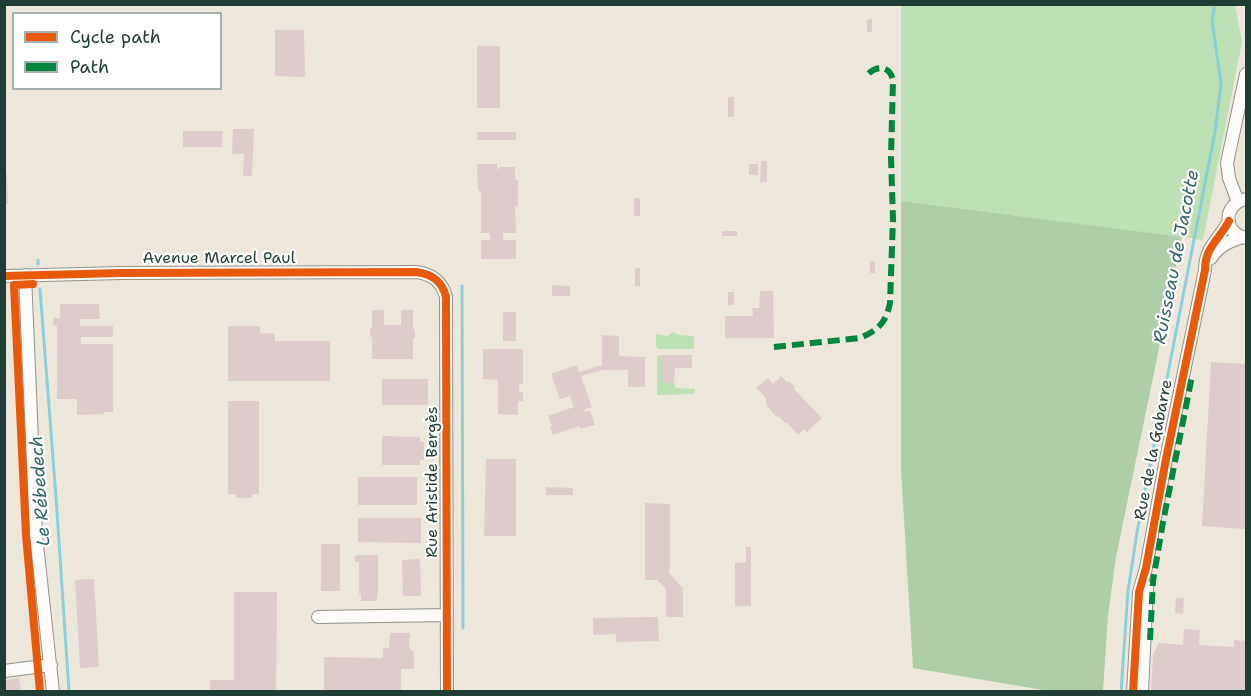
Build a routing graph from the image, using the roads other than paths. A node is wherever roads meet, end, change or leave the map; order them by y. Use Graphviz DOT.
graph roads {
  1 [pos="1246,74"];
  2 [pos="1242,201"];
  3 [pos="1229,221"];
  4 [pos="1245,238"];
  5 [pos="1205,270"];
  6 [pos="24,275"];
  7 [pos="4,276"];
  8 [pos="433,276"];
  9 [pos="1146,568"];
  10 [pos="447,615"];
  11 [pos="318,617"];
  12 [pos="51,665"];
  13 [pos="4,671"];
  14 [pos="53,692"];
  15 [pos="447,692"];
  16 [pos="1133,692"];
  17 [pos="1142,692"];
  1 -- 2 [label="street"];
  2 -- 3 [label="street, Rue de la Gabarre"];
  3 -- 4 [label="street"];
  3 -- 5 [label="street, Rue de la Gabarre"];
  4 -- 5 [label="street, Rue de la Gabarre"];
  5 -- 9 [label="street, Rue de la Gabarre"];
  6 -- 7 [label="street, Avenue Marcel Paul"];
  6 -- 8 [label="street, Avenue Marcel Paul"];
  6 -- 12 [label="street"];
  8 -- 10 [label="street, Rue Aristide Bergès"];
  9 -- 16 [label="street, Rue de la Gabarre"];
  9 -- 17 [label="street, Rue de la Gabarre"];
  10 -- 11 [label="street"];
  10 -- 15 [label="street, Rue Aristide Bergès"];
  12 -- 13 [label="street"];
  12 -- 14 [label="street"];
}
